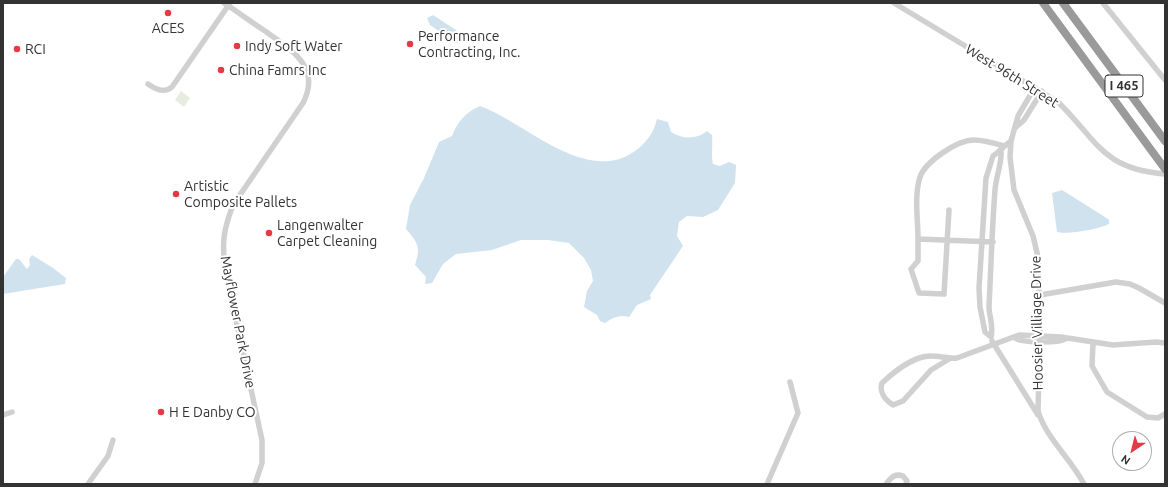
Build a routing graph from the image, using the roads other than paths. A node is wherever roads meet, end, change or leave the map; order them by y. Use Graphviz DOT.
graph roads {
  1 [pos="894,3"];
  2 [pos="1043,3"];
  3 [pos="1062,3"];
  4 [pos="1103,3"];
  5 [pos="227,4"];
  6 [pos="1165,80"];
  7 [pos="148,84"];
  8 [pos="1035,87"];
  9 [pos="1042,91"];
  10 [pos="1014,128"];
  11 [pos="1011,141"];
  12 [pos="1165,141"];
  13 [pos="1002,148"];
  14 [pos="1165,169"];
  15 [pos="1165,174"];
  16 [pos="949,210"];
  17 [pos="918,239"];
  18 [pos="947,240"];
  19 [pos="981,242"];
  20 [pos="993,242"];
  21 [pos="1040,295"];
  22 [pos="1165,303"];
  23 [pos="990,337"];
  24 [pos="1040,338"];
  25 [pos="1093,342"];
  26 [pos="1165,343"];
  27 [pos="994,344"];
  28 [pos="949,359"];
  29 [pos="790,382"];
  30 [pos="12,412"];
  31 [pos="1165,414"];
  32 [pos="3,416"];
  33 [pos="1040,417"];
  34 [pos="113,440"];
  35 [pos="88,484"];
  36 [pos="255,484"];
  37 [pos="767,484"];
  38 [pos="886,484"];
  39 [pos="906,484"];
  40 [pos="1084,484"];
  1 -- 8 [label="street, West 96th Street"];
  2 -- 14 [label="highway, I 465"];
  3 -- 12 [label="highway, I 465"];
  4 -- 6 [label="street"];
  5 -- 7 [label="street"];
  5 -- 36 [label="street, Mayflower Park Drive"];
  8 -- 9 [label="street, West 96th Street"];
  8 -- 10 [label="street, Hoosier Villiage Drive"];
  9 -- 10 [label="street"];
  9 -- 15 [label="street, West 96th Street"];
  10 -- 11 [label="street, Hoosier Villiage Drive"];
  11 -- 13 [label="street"];
  11 -- 21 [label="street, Hoosier Villiage Drive"];
  13 -- 17 [label="street"];
  13 -- 19 [label="street"];
  13 -- 20 [label="street"];
  16 -- 18 [label="street"];
  17 -- 18 [label="street"];
  17 -- 18 [label="street"];
  18 -- 19 [label="street"];
  19 -- 20 [label="street"];
  19 -- 23 [label="street"];
  20 -- 23 [label="street"];
  21 -- 22 [label="street"];
  21 -- 24 [label="street, Hoosier Villiage Drive"];
  23 -- 27 [label="street"];
  24 -- 25 [label="street"];
  24 -- 27 [label="street"];
  24 -- 33 [label="street, Hoosier Villiage Drive"];
  25 -- 26 [label="street"];
  25 -- 31 [label="street"];
  27 -- 28 [label="street"];
  27 -- 33 [label="street"];
  28 -- 28 [label="street"];
  29 -- 37 [label="street"];
  30 -- 32 [label="street"];
  33 -- 40 [label="street, Hoosier Villiage Drive"];
  34 -- 35 [label="street"];
  38 -- 39 [label="street"];
}
